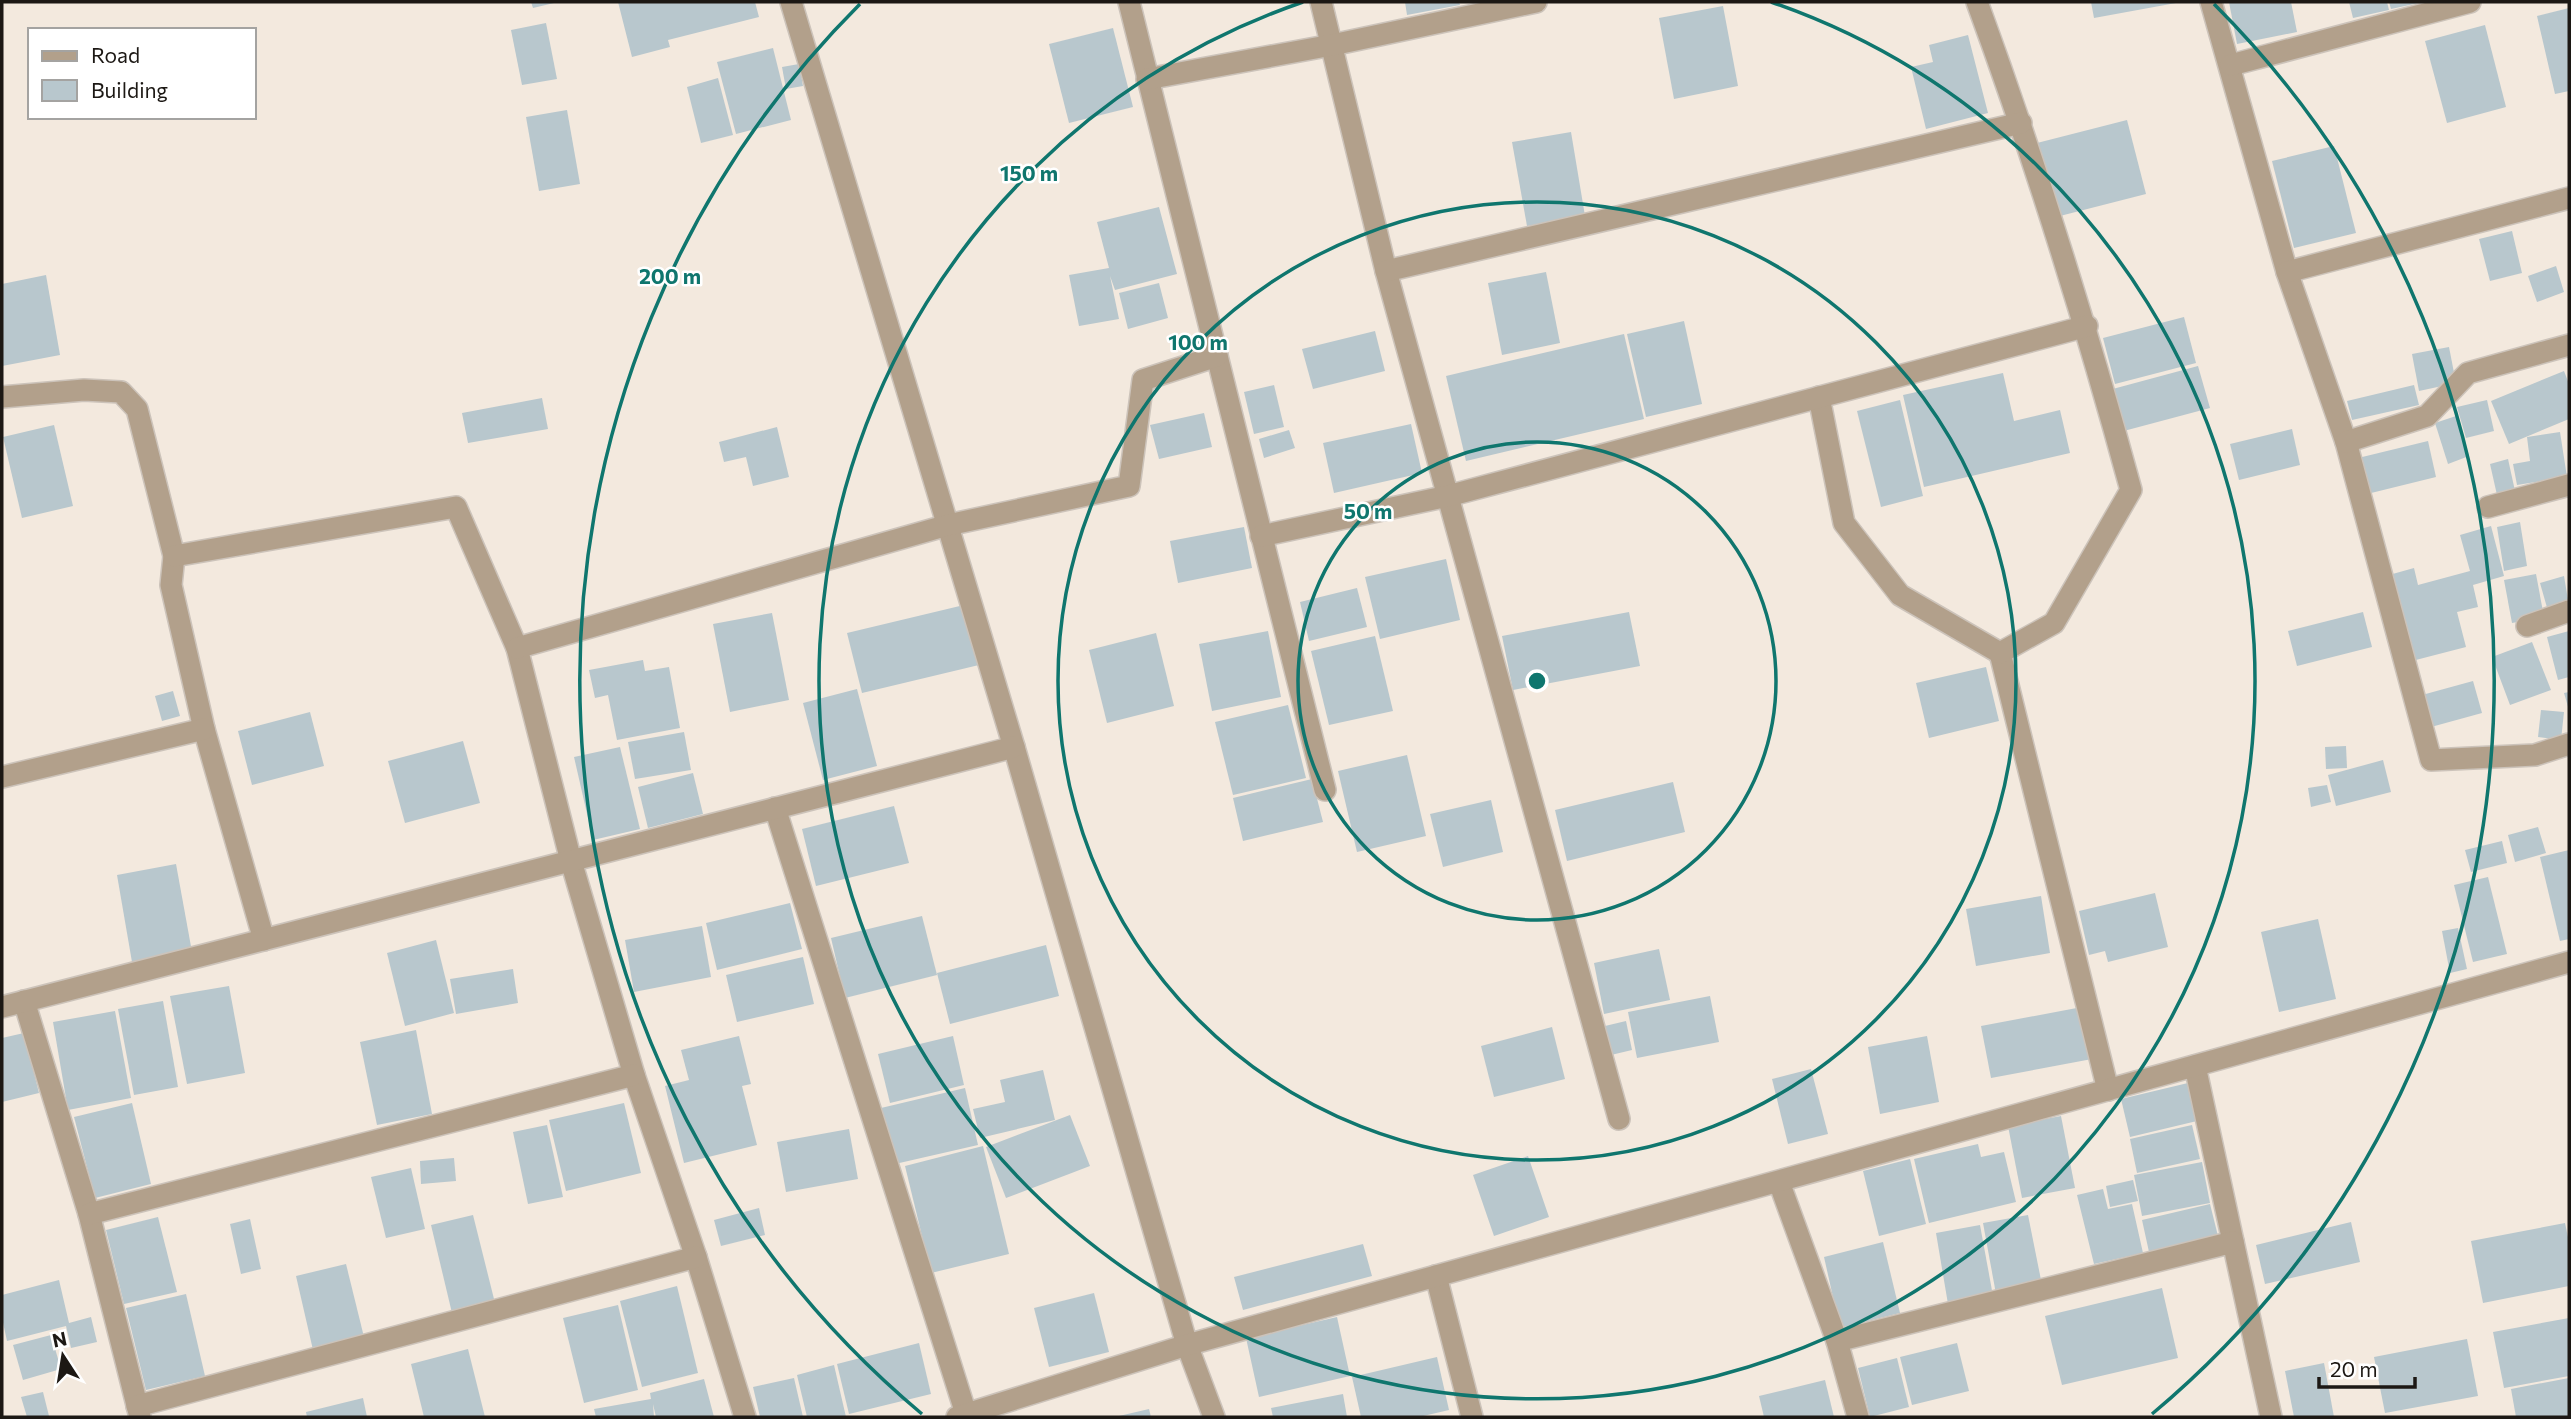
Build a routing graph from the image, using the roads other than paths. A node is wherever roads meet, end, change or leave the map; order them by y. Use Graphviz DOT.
graph roads {
  1 [pos="791,2"];
  2 [pos="1129,2"];
  3 [pos="1321,2"];
  4 [pos="1536,2"];
  5 [pos="1977,2"];
  6 [pos="2211,2"];
  7 [pos="2470,2"];
  8 [pos="1332,45"];
  9 [pos="2231,65"];
  10 [pos="1147,79"];
  11 [pos="2021,123"];
  12 [pos="2569,198"];
  13 [pos="1386,271"];
  14 [pos="2287,272"];
  15 [pos="2087,326"];
  16 [pos="2569,345"];
  17 [pos="1217,356"];
  18 [pos="2,397"];
  19 [pos="1819,397"];
  20 [pos="2346,442"];
  21 [pos="2569,485"];
  22 [pos="1448,496"];
  23 [pos="2488,507"];
  24 [pos="948,525"];
  25 [pos="1261,536"];
  26 [pos="174,556"];
  27 [pos="2569,611"];
  28 [pos="2527,626"];
  29 [pos="517,648"];
  30 [pos="2000,653"];
  31 [pos="204,729"];
  32 [pos="2569,744"];
  33 [pos="1014,747"];
  34 [pos="2,777"];
  35 [pos="1325,790"];
  36 [pos="775,808"];
  37 [pos="571,861"];
  38 [pos="264,940"];
  39 [pos="2569,962"];
  40 [pos="24,1001"];
  41 [pos="2,1007"];
  42 [pos="2195,1066"];
  43 [pos="634,1075"];
  44 [pos="2108,1090"];
  45 [pos="1619,1119"];
  46 [pos="1779,1182"];
  47 [pos="89,1214"];
  48 [pos="2233,1242"];
  49 [pos="696,1258"];
  50 [pos="1437,1276"];
  51 [pos="1837,1341"];
  52 [pos="1187,1345"];
  53 [pos="139,1412"];
  54 [pos="745,1417"];
  55 [pos="964,1417"];
  56 [pos="1214,1417"];
  57 [pos="1472,1417"];
  58 [pos="1858,1417"];
  59 [pos="2271,1417"];
  1 -- 24 [label="street"];
  2 -- 10 [label="street"];
  3 -- 8 [label="street"];
  4 -- 8 [label="street"];
  5 -- 11 [label="street"];
  6 -- 9 [label="street"];
  7 -- 9 [label="street"];
  8 -- 10 [label="street"];
  8 -- 13 [label="street"];
  9 -- 14 [label="street"];
  10 -- 17 [label="street"];
  11 -- 13 [label="street"];
  11 -- 15 [label="street"];
  12 -- 14 [label="street"];
  13 -- 22 [label="street"];
  14 -- 20 [label="street"];
  15 -- 19 [label="street"];
  15 -- 30 [label="street"];
  16 -- 20 [label="street"];
  17 -- 24 [label="street"];
  17 -- 25 [label="street"];
  18 -- 26 [label="street"];
  19 -- 22 [label="street"];
  19 -- 30 [label="street"];
  20 -- 32 [label="street"];
  21 -- 23 [label="street"];
  22 -- 25 [label="street"];
  22 -- 45 [label="street"];
  24 -- 29 [label="street"];
  24 -- 33 [label="street"];
  25 -- 35 [label="street"];
  26 -- 29 [label="street"];
  26 -- 31 [label="street"];
  27 -- 28 [label="street"];
  29 -- 37 [label="street"];
  30 -- 44 [label="street"];
  31 -- 34 [label="street"];
  31 -- 38 [label="street"];
  33 -- 36 [label="street"];
  33 -- 52 [label="street"];
  36 -- 37 [label="street"];
  36 -- 55 [label="street"];
  37 -- 38 [label="street"];
  37 -- 43 [label="street"];
  38 -- 40 [label="street"];
  39 -- 42 [label="street"];
  40 -- 41 [label="street"];
  40 -- 47 [label="street"];
  42 -- 44 [label="street"];
  42 -- 48 [label="street"];
  43 -- 47 [label="street"];
  43 -- 49 [label="street"];
  44 -- 46 [label="street"];
  46 -- 50 [label="street"];
  46 -- 51 [label="street"];
  47 -- 53 [label="street"];
  48 -- 51 [label="street"];
  48 -- 59 [label="street"];
  49 -- 53 [label="street"];
  49 -- 54 [label="street"];
  50 -- 52 [label="street"];
  50 -- 57 [label="street"];
  51 -- 58 [label="street"];
  52 -- 55 [label="street"];
  52 -- 56 [label="street"];
}
